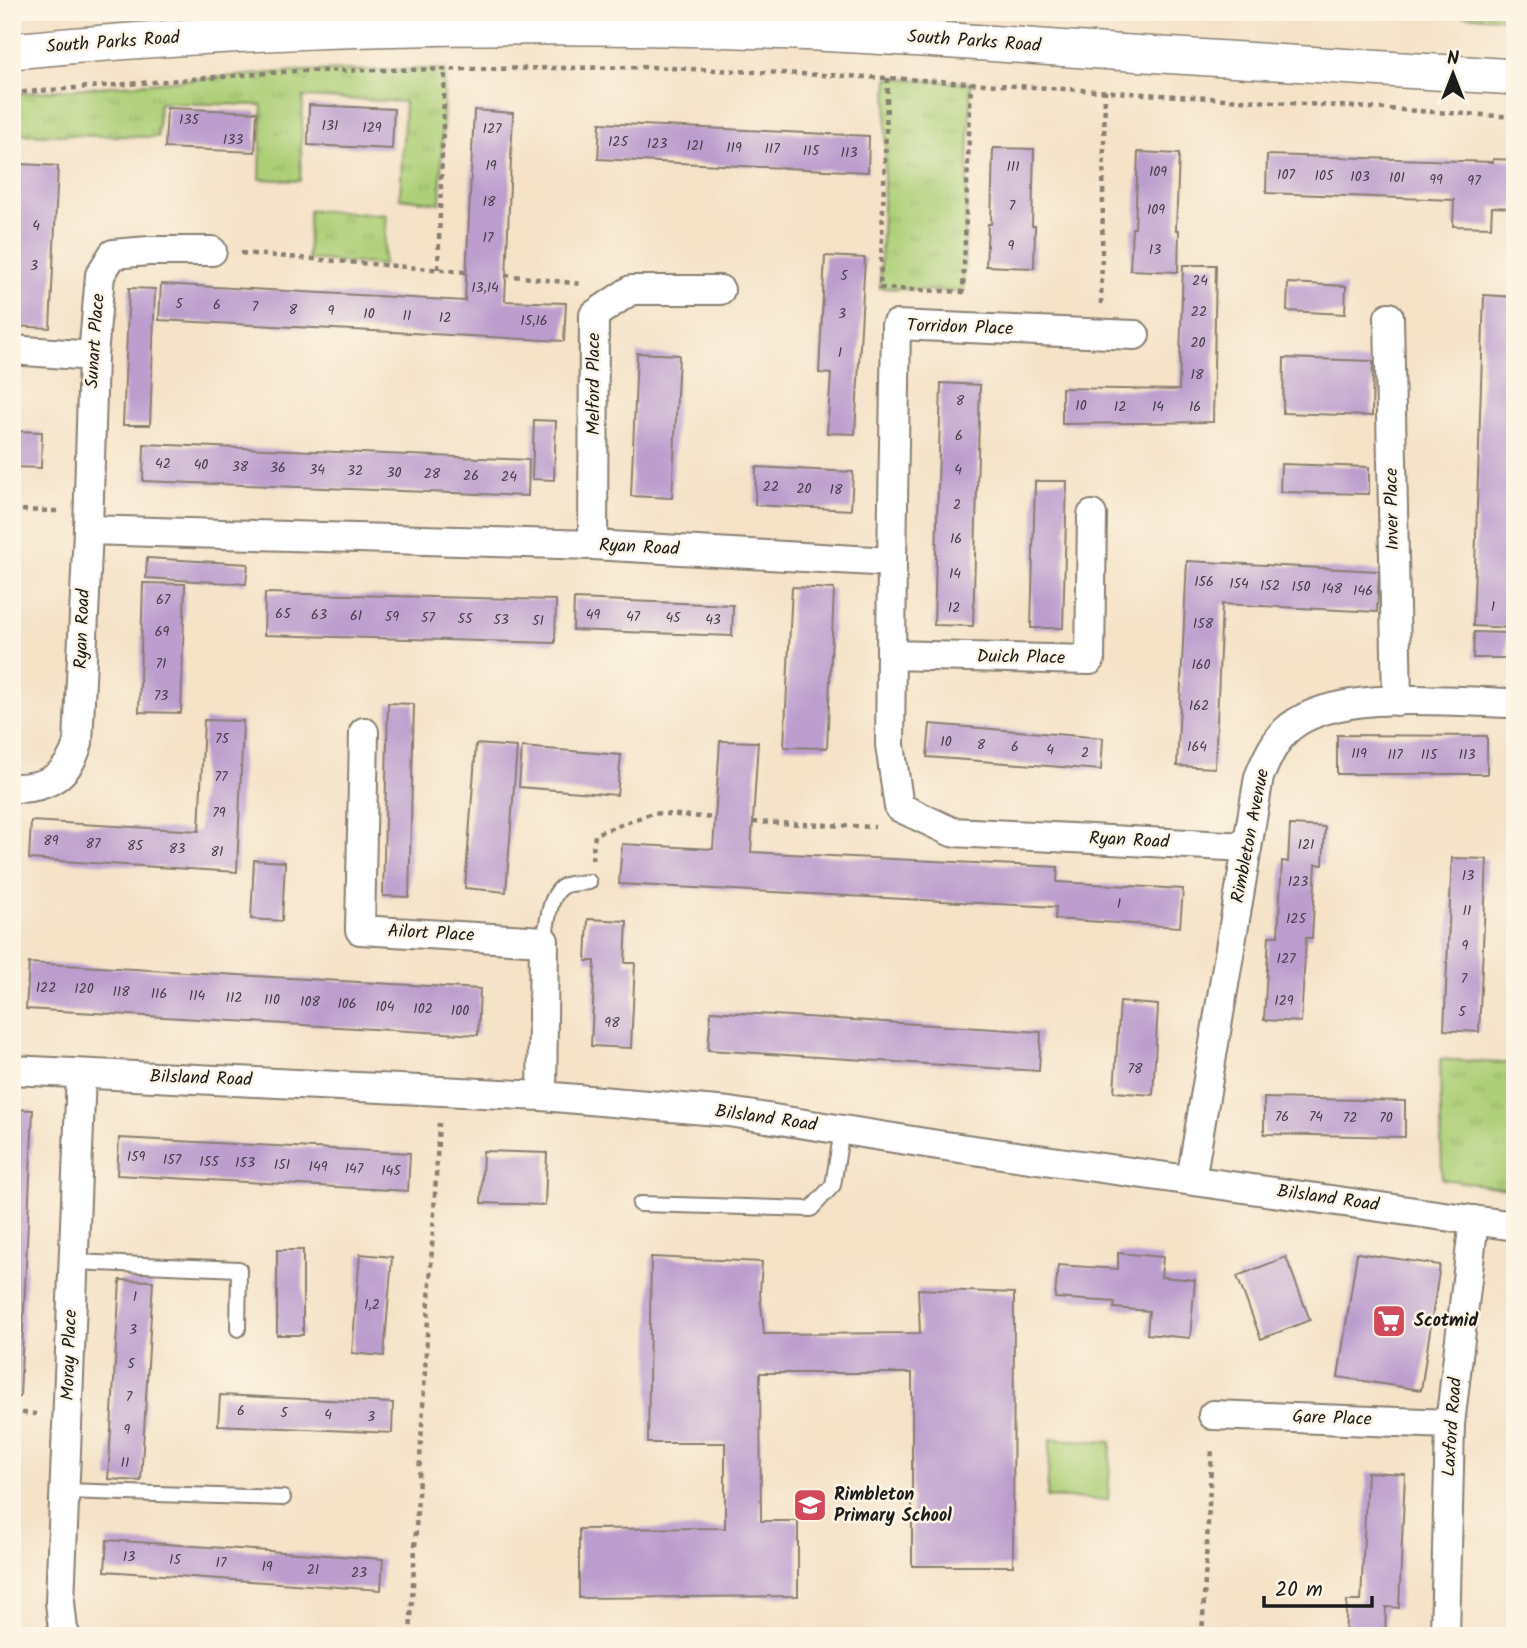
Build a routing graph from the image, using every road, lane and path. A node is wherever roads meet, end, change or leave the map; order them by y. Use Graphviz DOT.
graph roads {
  1 [pos="653,20"];
  2 [pos="12,51"];
  3 [pos="445,69"];
  4 [pos="1515,77"];
  5 [pos="888,78"];
  6 [pos="971,83"];
  7 [pos="1105,91"];
  8 [pos="12,93"];
  9 [pos="1515,117"];
  10 [pos="212,251"];
  11 [pos="438,269"];
  12 [pos="467,272"];
  13 [pos="505,275"];
  14 [pos="631,290"];
  15 [pos="720,290"];
  16 [pos="1390,317"];
  17 [pos="1100,334"];
  18 [pos="1135,335"];
  19 [pos="12,350"];
  20 [pos="93,356"];
  21 [pos="12,510"];
  22 [pos="1092,515"];
  23 [pos="88,521"];
  24 [pos="593,545"];
  25 [pos="892,562"];
  26 [pos="891,655"];
  27 [pos="1398,701"];
  28 [pos="1515,703"];
  29 [pos="364,732"];
  30 [pos="12,788"];
  31 [pos="715,818"];
  32 [pos="753,822"];
  33 [pos="877,828"];
  34 [pos="1247,847"];
  35 [pos="589,882"];
  36 [pos="544,941"];
  37 [pos="12,1070"];
  38 [pos="81,1074"];
  39 [pos="441,1091"];
  40 [pos="542,1097"];
  41 [pos="842,1129"];
  42 [pos="1191,1180"];
  43 [pos="640,1204"];
  44 [pos="1474,1220"];
  45 [pos="1515,1226"];
  46 [pos="74,1262"];
  47 [pos="238,1329"];
  48 [pos="1213,1415"];
  49 [pos="1450,1424"];
  50 [pos="65,1491"];
  51 [pos="283,1498"];
  52 [pos="66,1636"];
  53 [pos="410,1636"];
  54 [pos="1202,1636"];
  55 [pos="1445,1636"];
  1 -- 2 [label="street, South Parks Road"];
  1 -- 4 [label="street, South Parks Road"];
  3 -- 5 [label="path"];
  3 -- 8 [label="path"];
  3 -- 11 [label="path"];
  5 -- 6 [label="path"];
  5 -- 6 [label="path"];
  6 -- 7 [label="path"];
  7 -- 9 [label="path"];
  7 -- 17 [label="path"];
  10 -- 11 [label="path"];
  10 -- 20 [label="street, Sunart Place"];
  11 -- 12 [label="path"];
  13 -- 14 [label="path"];
  14 -- 15 [label="street"];
  14 -- 24 [label="street, Melford Place"];
  16 -- 27 [label="street, Inver Place"];
  17 -- 18 [label="street, Torridon Place"];
  17 -- 25 [label="street, Torridon Place"];
  19 -- 20 [label="street"];
  20 -- 23 [label="street, Sunart Place"];
  21 -- 23 [label="path"];
  22 -- 26 [label="street, Duich Place"];
  23 -- 24 [label="street, Ryan Road"];
  23 -- 30 [label="street, Ryan Road"];
  24 -- 25 [label="street, Ryan Road"];
  25 -- 26 [label="street, Ryan Road"];
  26 -- 34 [label="street, Ryan Road"];
  27 -- 28 [label="street, Rimbleton Avenue"];
  27 -- 34 [label="street, Rimbleton Avenue"];
  29 -- 36 [label="street, Ailort Place"];
  31 -- 35 [label="path"];
  32 -- 33 [label="path"];
  34 -- 42 [label="street, Rimbleton Avenue"];
  35 -- 36 [label="lane"];
  36 -- 40 [label="street"];
  37 -- 38 [label="street, Bilsland Road"];
  38 -- 39 [label="street, Bilsland Road"];
  38 -- 46 [label="street, Moray Place"];
  39 -- 40 [label="street, Bilsland Road"];
  39 -- 53 [label="path"];
  40 -- 41 [label="street, Bilsland Road"];
  41 -- 42 [label="street, Bilsland Road"];
  41 -- 43 [label="lane"];
  42 -- 44 [label="street, Bilsland Road"];
  44 -- 45 [label="street, Bilsland Road"];
  44 -- 49 [label="street, Laxford Road"];
  46 -- 47 [label="lane"];
  46 -- 50 [label="street, Moray Place"];
  48 -- 49 [label="street, Gare Place"];
  48 -- 54 [label="path"];
  49 -- 55 [label="street, Laxford Road"];
  50 -- 51 [label="lane"];
  50 -- 52 [label="street, Moray Place"];
}
